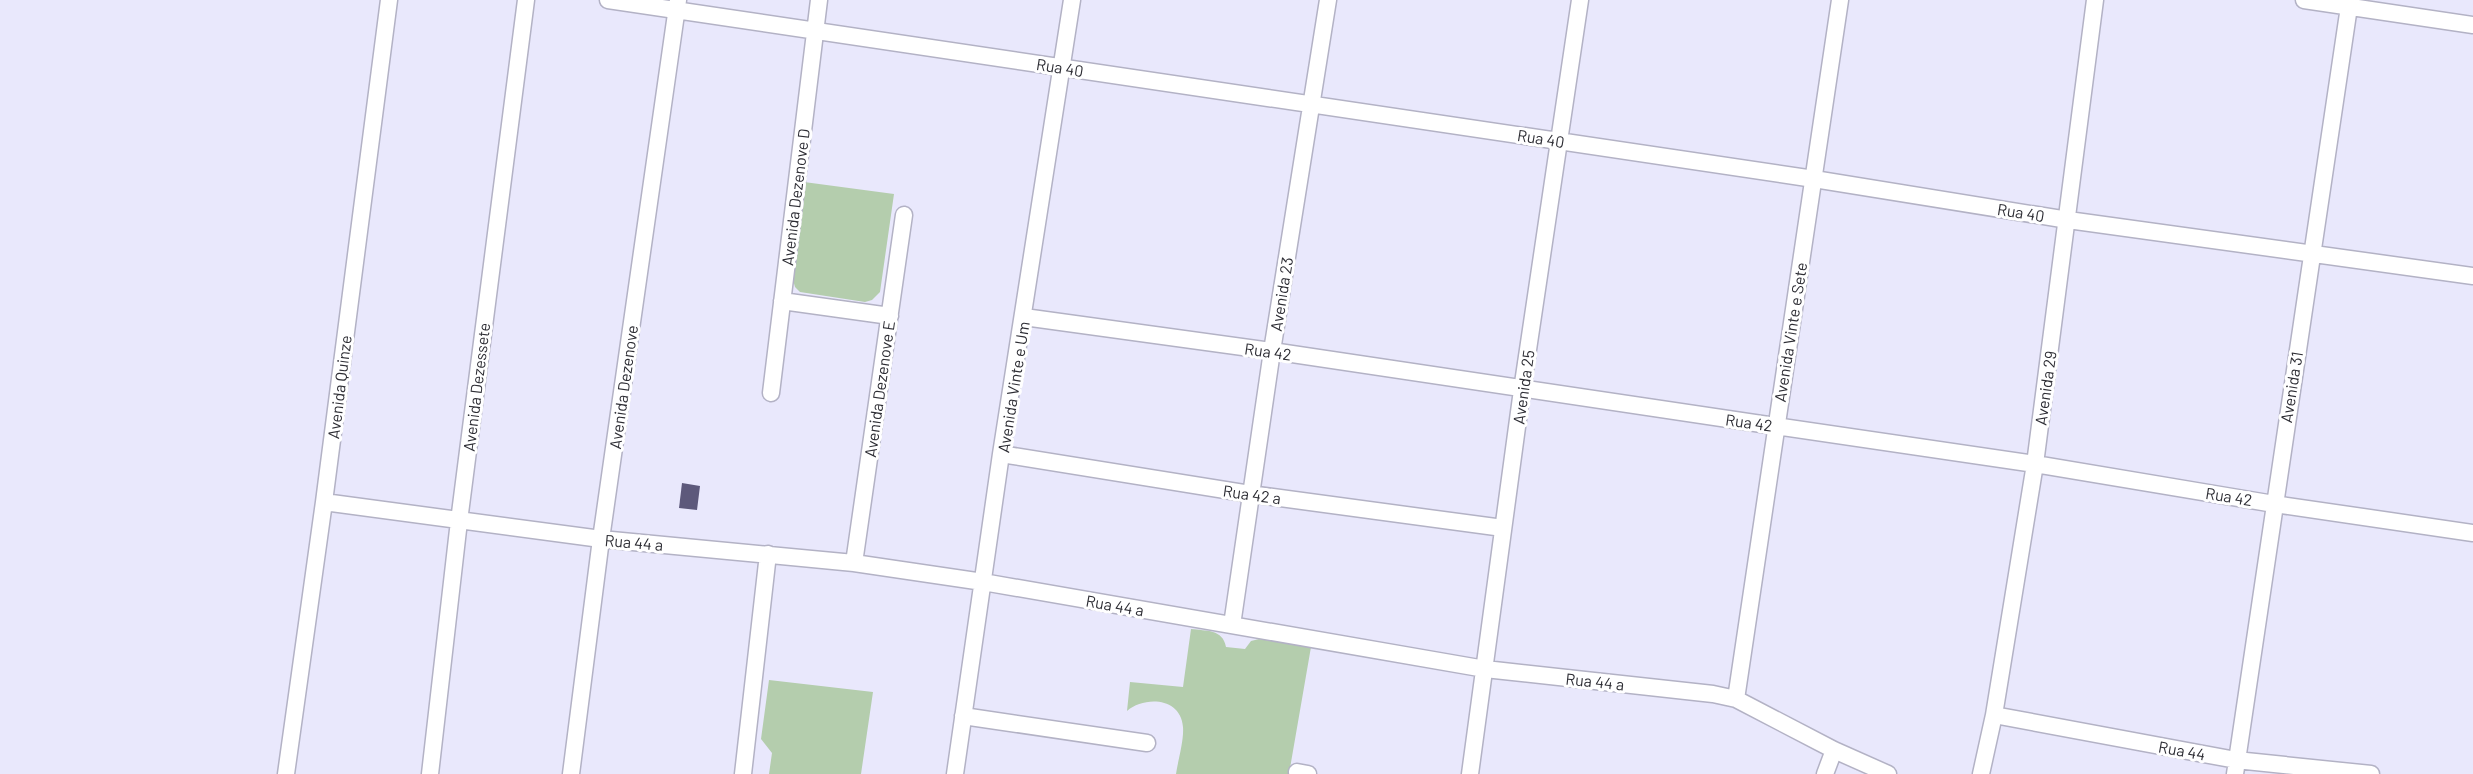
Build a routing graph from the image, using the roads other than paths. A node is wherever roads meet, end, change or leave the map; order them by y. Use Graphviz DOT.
graph roads {
  1 [pos="389,0"];
  2 [pos="526,0"];
  3 [pos="608,0"];
  4 [pos="819,0"];
  5 [pos="1072,0"];
  6 [pos="1328,0"];
  7 [pos="1580,0"];
  8 [pos="1840,0"];
  9 [pos="2095,0"];
  10 [pos="2304,0"];
  11 [pos="2350,4"];
  12 [pos="678,5"];
  13 [pos="2473,25"];
  14 [pos="815,29"];
  15 [pos="1063,67"];
  16 [pos="1312,104"];
  17 [pos="1560,141"];
  18 [pos="1814,178"];
  19 [pos="904,215"];
  20 [pos="2068,220"];
  21 [pos="2312,253"];
  22 [pos="2473,276"];
  23 [pos="782,301"];
  24 [pos="890,316"];
  25 [pos="1024,317"];
  26 [pos="1272,351"];
  27 [pos="1522,390"];
  28 [pos="771,393"];
  29 [pos="1775,426"];
  30 [pos="1001,454"];
  31 [pos="2035,464"];
  32 [pos="1250,494"];
  33 [pos="324,502"];
  34 [pos="2274,504"];
  35 [pos="459,521"];
  36 [pos="1503,528"];
  37 [pos="2473,532"];
  38 [pos="601,539"];
  39 [pos="768,554"];
  40 [pos="854,562"];
  41 [pos="983,582"];
  42 [pos="1232,625"];
  43 [pos="1485,669"];
  44 [pos="1736,699"];
  45 [pos="1994,715"];
  46 [pos="963,716"];
  47 [pos="1147,743"];
  48 [pos="1834,750"];
  49 [pos="2236,767"];
  50 [pos="286,774"];
  51 [pos="430,774"];
  52 [pos="572,774"];
  53 [pos="743,774"];
  54 [pos="955,774"];
  55 [pos="1470,774"];
  56 [pos="1825,774"];
  57 [pos="1888,774"];
  58 [pos="1981,774"];
  59 [pos="2371,774"];
  1 -- 33 [label="street, Avenida Quinze"];
  2 -- 35 [label="street, Avenida Dezessete"];
  3 -- 12 [label="street, Rua 40"];
  4 -- 14 [label="street, Avenida Dezenove D"];
  5 -- 15 [label="street, Avenida Vinte e Um"];
  6 -- 16 [label="street, Avenida 23"];
  7 -- 17 [label="street, Avenida 25"];
  8 -- 18 [label="street, Avenida Vinte e Sete"];
  9 -- 20 [label="street, Avenida 29"];
  10 -- 11 [label="street"];
  11 -- 13 [label="street"];
  11 -- 21 [label="street, Avenida 31"];
  12 -- 14 [label="street, Rua 40"];
  12 -- 38 [label="street, Avenida Dezenove"];
  14 -- 15 [label="street, Rua 40"];
  14 -- 23 [label="street, Avenida Dezenove D"];
  15 -- 16 [label="street, Rua 40"];
  15 -- 25 [label="street, Avenida Vinte e Um"];
  16 -- 17 [label="street, Rua 40"];
  16 -- 26 [label="street, Avenida 23"];
  17 -- 18 [label="street, Rua 40"];
  17 -- 27 [label="street, Avenida 25"];
  18 -- 20 [label="street, Rua 40"];
  18 -- 29 [label="street, Avenida Vinte e Sete"];
  19 -- 24 [label="street, Avenida Dezenove E"];
  20 -- 21 [label="street, Rua 40"];
  20 -- 31 [label="street, Avenida 29"];
  21 -- 22 [label="street, Rua 40"];
  21 -- 34 [label="street, Avenida 31"];
  23 -- 24 [label="street"];
  23 -- 28 [label="street, Avenida Dezenove D"];
  24 -- 40 [label="street, Avenida Dezenove E"];
  25 -- 26 [label="street, Rua 42"];
  25 -- 30 [label="street, Avenida Vinte e Um"];
  26 -- 27 [label="street, Rua 42"];
  26 -- 32 [label="street, Avenida 23"];
  27 -- 29 [label="street, Rua 42"];
  27 -- 36 [label="street, Avenida 25"];
  29 -- 31 [label="street, Rua 42"];
  29 -- 44 [label="street, Avenida Vinte e Sete"];
  30 -- 32 [label="street, Rua 42 a"];
  30 -- 41 [label="street, Avenida Vinte e Um"];
  31 -- 34 [label="street, Rua 42"];
  31 -- 45 [label="street, Avenida 29"];
  32 -- 36 [label="street, Rua 42 a"];
  32 -- 42 [label="street, Avenida 23"];
  33 -- 35 [label="street, Rua 44 a"];
  33 -- 50 [label="street, Avenida Quinze"];
  34 -- 37 [label="street, Rua 42"];
  34 -- 49 [label="street, Avenida 31"];
  35 -- 38 [label="street, Rua 44 a"];
  35 -- 51 [label="street, Avenida Dezessete"];
  36 -- 43 [label="street, Avenida 25"];
  38 -- 39 [label="street, Rua 44 a"];
  38 -- 52 [label="street, Avenida Dezenove"];
  39 -- 40 [label="street, Rua 44 a"];
  39 -- 53 [label="street"];
  40 -- 41 [label="street, Rua 44 a"];
  41 -- 42 [label="street, Rua 44 a"];
  41 -- 46 [label="street, Avenida Vinte e Um"];
  42 -- 43 [label="street, Rua 44 a"];
  43 -- 44 [label="street, Rua 44 a"];
  43 -- 55 [label="street, Avenida 25"];
  44 -- 48 [label="street, Rua 44 a"];
  45 -- 49 [label="street, Rua 44"];
  45 -- 58 [label="street, Avenida 29"];
  46 -- 47 [label="street"];
  46 -- 54 [label="street, Avenida Vinte e Um"];
  48 -- 56 [label="street"];
  48 -- 57 [label="street, Rua 44 a"];
  49 -- 59 [label="street, Rua 44"];
}
